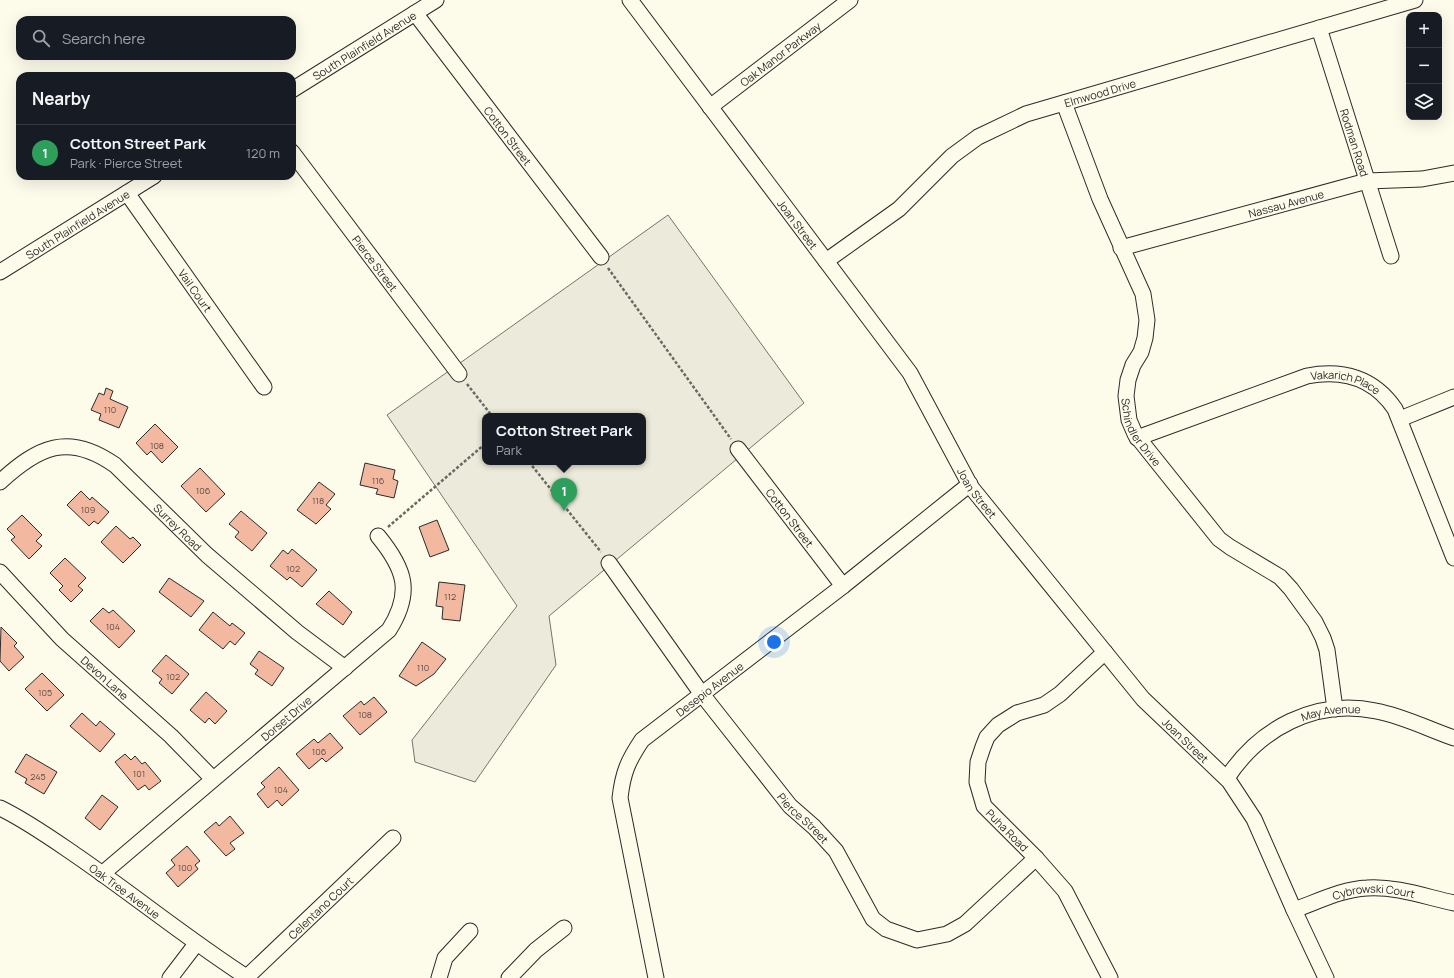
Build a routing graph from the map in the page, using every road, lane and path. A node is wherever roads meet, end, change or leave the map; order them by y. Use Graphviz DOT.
graph roads {
  1 [pos="436,0"];
  2 [pos="630,0"];
  3 [pos="850,0"];
  4 [pos="1415,0"];
  5 [pos="415,13"];
  6 [pos="1319,28"];
  7 [pos="296,87"];
  8 [pos="1064,103"];
  9 [pos="710,107"];
  10 [pos="296,157"];
  11 [pos="1454,173"];
  12 [pos="148,180"];
  13 [pos="1367,181"];
  14 [pos="127,193"];
  15 [pos="1121,248"];
  16 [pos="1391,256"];
  17 [pos="601,258"];
  18 [pos="826,261"];
  19 [pos="0,272"];
  20 [pos="459,374"];
  21 [pos="264,387"];
  22 [pos="1454,398"];
  23 [pos="490,413"];
  24 [pos="1400,419"];
  25 [pos="1137,438"];
  26 [pos="482,447"];
  27 [pos="738,449"];
  28 [pos="531,465"];
  29 [pos="0,482"];
  30 [pos="970,484"];
  31 [pos="378,536"];
  32 [pos="1454,558"];
  33 [pos="609,563"];
  34 [pos="0,572"];
  35 [pos="843,586"];
  36 [pos="1105,652"];
  37 [pos="345,668"];
  38 [pos="701,693"];
  39 [pos="1335,709"];
  40 [pos="1454,738"];
  41 [pos="1226,778"];
  42 [pos="213,779"];
  43 [pos="0,808"];
  44 [pos="393,838"];
  45 [pos="1036,858"];
  46 [pos="102,874"];
  47 [pos="1454,903"];
  48 [pos="1294,910"];
  49 [pos="564,928"];
  50 [pos="470,931"];
  51 [pos="196,944"];
  52 [pos="170,978"];
  53 [pos="247,978"];
  54 [pos="439,978"];
  55 [pos="508,978"];
  56 [pos="656,978"];
  57 [pos="1110,978"];
  58 [pos="1326,978"];
  1 -- 5 [label="street, South Plainfield Avenue"];
  2 -- 9 [label="street, Joan Street"];
  3 -- 9 [label="street, Oak Manor Parkway"];
  4 -- 6 [label="street, Elmwood Drive"];
  5 -- 7 [label="street, South Plainfield Avenue"];
  5 -- 17 [label="street, Cotton Street"];
  6 -- 8 [label="street, Elmwood Drive"];
  6 -- 13 [label="street, Rodman Road"];
  8 -- 15 [label="street, Schindler Drive"];
  8 -- 18 [label="street, Elmwood Drive"];
  9 -- 18 [label="street, Joan Street"];
  10 -- 20 [label="street, Pierce Street"];
  11 -- 13 [label="street, Nassau Avenue"];
  12 -- 14 [label="street, South Plainfield Avenue"];
  13 -- 15 [label="street, Nassau Avenue"];
  13 -- 16 [label="street, Rodman Road"];
  14 -- 19 [label="street, South Plainfield Avenue"];
  14 -- 21 [label="street, Vail Court"];
  15 -- 25 [label="street, Schindler Drive"];
  17 -- 27 [label="path"];
  18 -- 30 [label="street, Joan Street"];
  20 -- 23 [label="path"];
  22 -- 24 [label="street"];
  24 -- 25 [label="street, Vakarich Place"];
  24 -- 32 [label="street, Vakarich Place"];
  25 -- 39 [label="street, Schindler Drive"];
  26 -- 31 [label="path"];
  27 -- 35 [label="street, Cotton Street"];
  28 -- 33 [label="path"];
  29 -- 37 [label="street, Surrey Road"];
  30 -- 35 [label="street, Desepio Avenue"];
  30 -- 36 [label="street, Joan Street"];
  31 -- 37 [label="street, Dorset Drive"];
  33 -- 38 [label="street, Pierce Street"];
  34 -- 42 [label="street, Devon Lane"];
  35 -- 38 [label="street, Desepio Avenue"];
  36 -- 41 [label="street, Joan Street"];
  36 -- 45 [label="street, Puha Road"];
  37 -- 42 [label="street, Dorset Drive"];
  38 -- 45 [label="street, Pierce Street"];
  38 -- 56 [label="street, Desepio Avenue"];
  39 -- 40 [label="street, May Avenue"];
  39 -- 41 [label="street, May Avenue"];
  41 -- 48 [label="street, Joan Street"];
  42 -- 46 [label="street, Dorset Drive"];
  43 -- 46 [label="street, Oak Tree Avenue"];
  44 -- 53 [label="street, Celentano Court"];
  45 -- 57 [label="street, Puha Road"];
  46 -- 51 [label="street, Oak Tree Avenue"];
  47 -- 48 [label="street, Cybrowski Court"];
  48 -- 58 [label="street, Joan Street"];
  49 -- 55 [label="street"];
  50 -- 54 [label="street"];
  51 -- 52 [label="street"];
  51 -- 53 [label="street, Oak Tree Avenue"];
}
